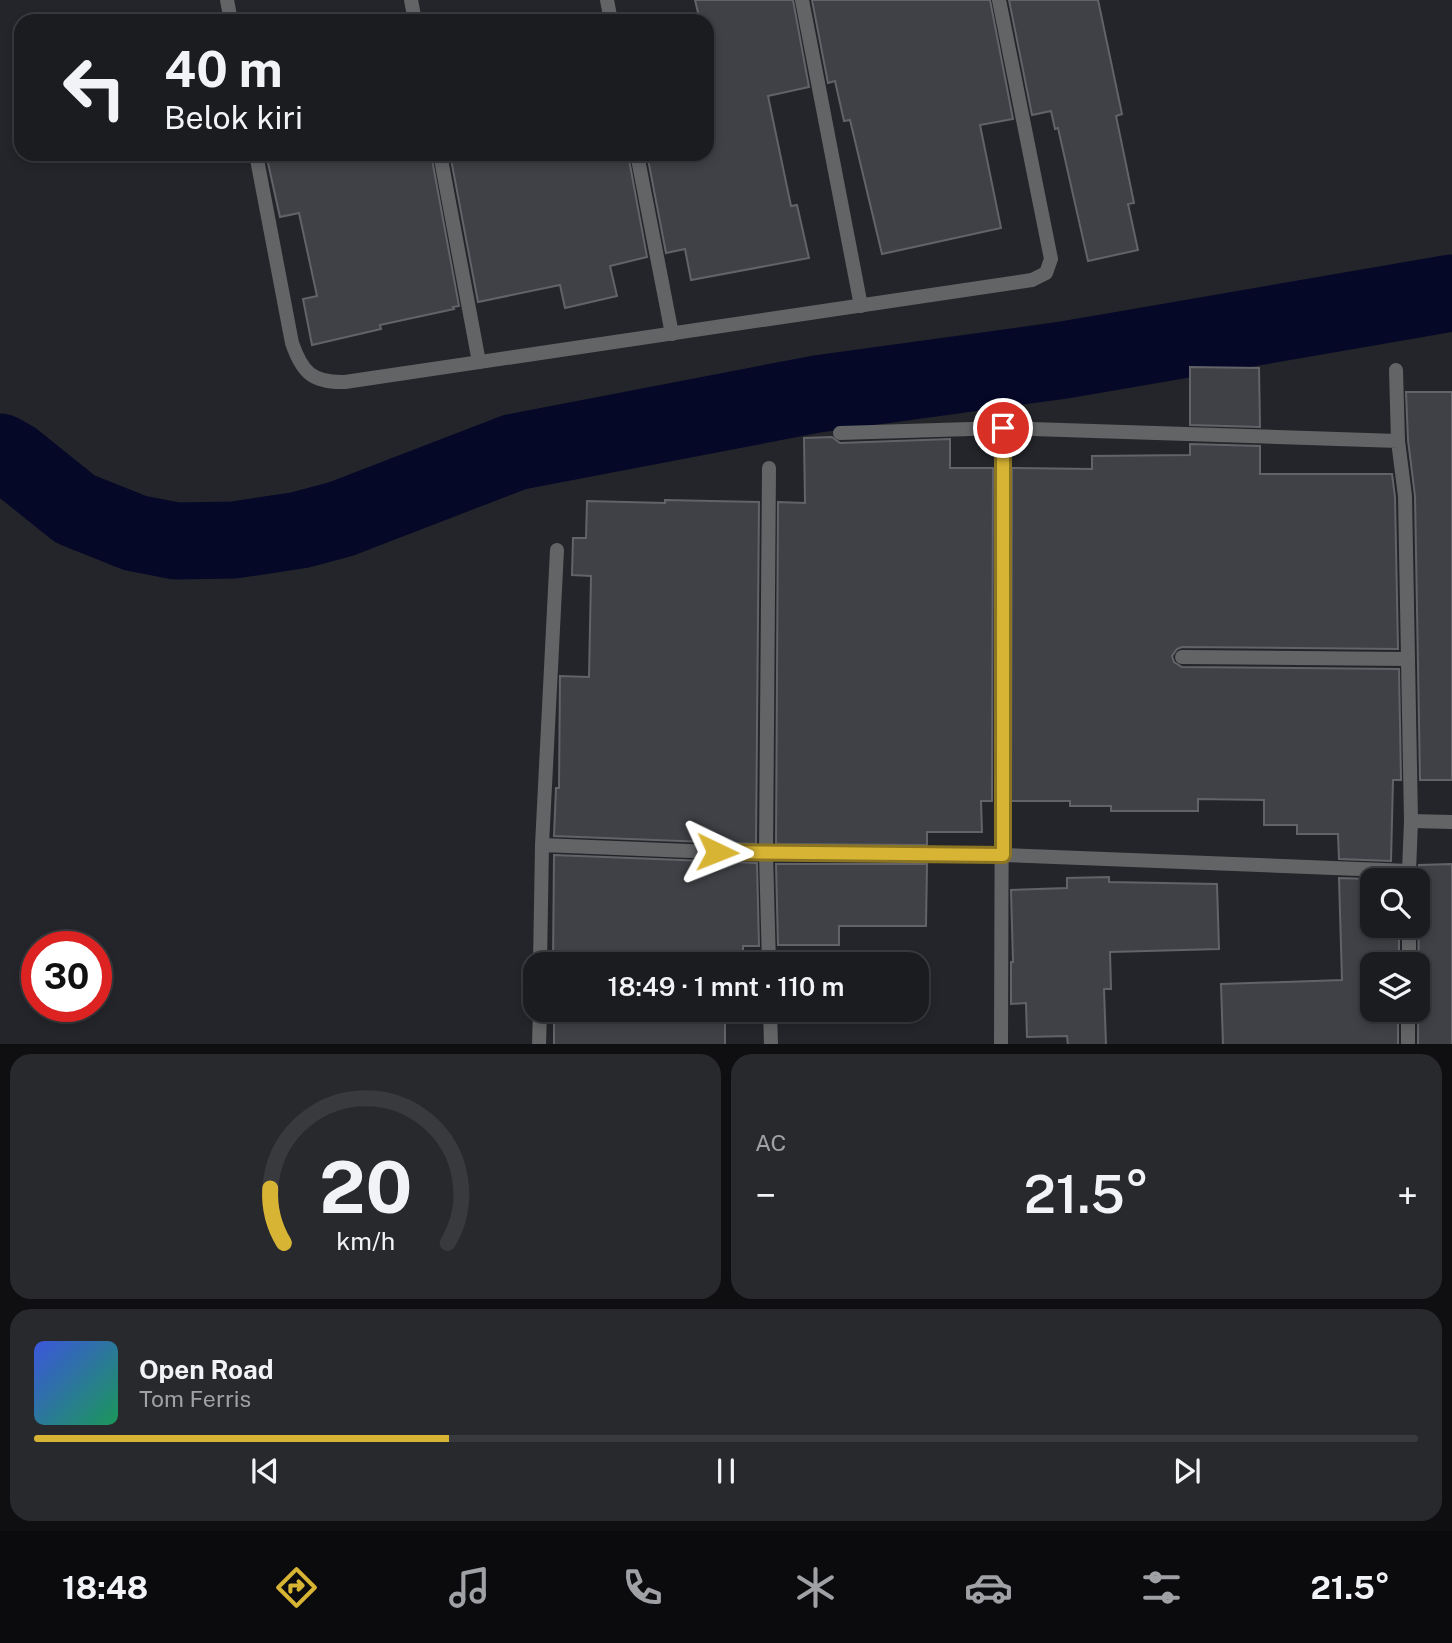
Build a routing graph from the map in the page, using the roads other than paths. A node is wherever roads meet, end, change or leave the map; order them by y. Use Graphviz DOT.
graph roads {
  1 [pos="802,0"];
  2 [pos="999,0"];
  3 [pos="257,161"];
  4 [pos="441,161"];
  5 [pos="638,161"];
  6 [pos="861,306"];
  7 [pos="672,334"];
  8 [pos="479,362"];
  9 [pos="1396,370"];
  10 [pos="1003,428"];
  11 [pos="840,433"];
  12 [pos="1398,441"];
  13 [pos="769,468"];
  14 [pos="558,550"];
  15 [pos="1182,657"];
  16 [pos="1407,659"];
  17 [pos="1411,821"];
  18 [pos="1452,822"];
  19 [pos="542,845"];
  20 [pos="766,854"];
  21 [pos="1003,855"];
  22 [pos="1409,868"];
  23 [pos="1360,873"];
  24 [pos="540,952"];
  25 [pos="769,952"];
  26 [pos="540,1022"];
  27 [pos="770,1022"];
  28 [pos="1408,1022"];
  29 [pos="539,1044"];
  30 [pos="771,1044"];
  31 [pos="1002,1044"];
  32 [pos="1408,1044"];
  1 -- 6 [label="street"];
  2 -- 6 [label="street"];
  3 -- 8 [label="street"];
  4 -- 8 [label="street"];
  5 -- 7 [label="street"];
  6 -- 7 [label="street"];
  7 -- 8 [label="street"];
  9 -- 12 [label="street"];
  10 -- 11 [label="street"];
  10 -- 12 [label="street"];
  10 -- 21 [label="street"];
  12 -- 16 [label="street"];
  13 -- 20 [label="street"];
  14 -- 19 [label="street"];
  15 -- 16 [label="street"];
  16 -- 17 [label="street"];
  17 -- 18 [label="street"];
  17 -- 22 [label="street"];
  19 -- 20 [label="street"];
  19 -- 24 [label="street"];
  20 -- 21 [label="street"];
  20 -- 25 [label="street"];
  21 -- 23 [label="street"];
  21 -- 31 [label="street"];
  26 -- 29 [label="street"];
  27 -- 30 [label="street"];
  28 -- 32 [label="street"];
}
